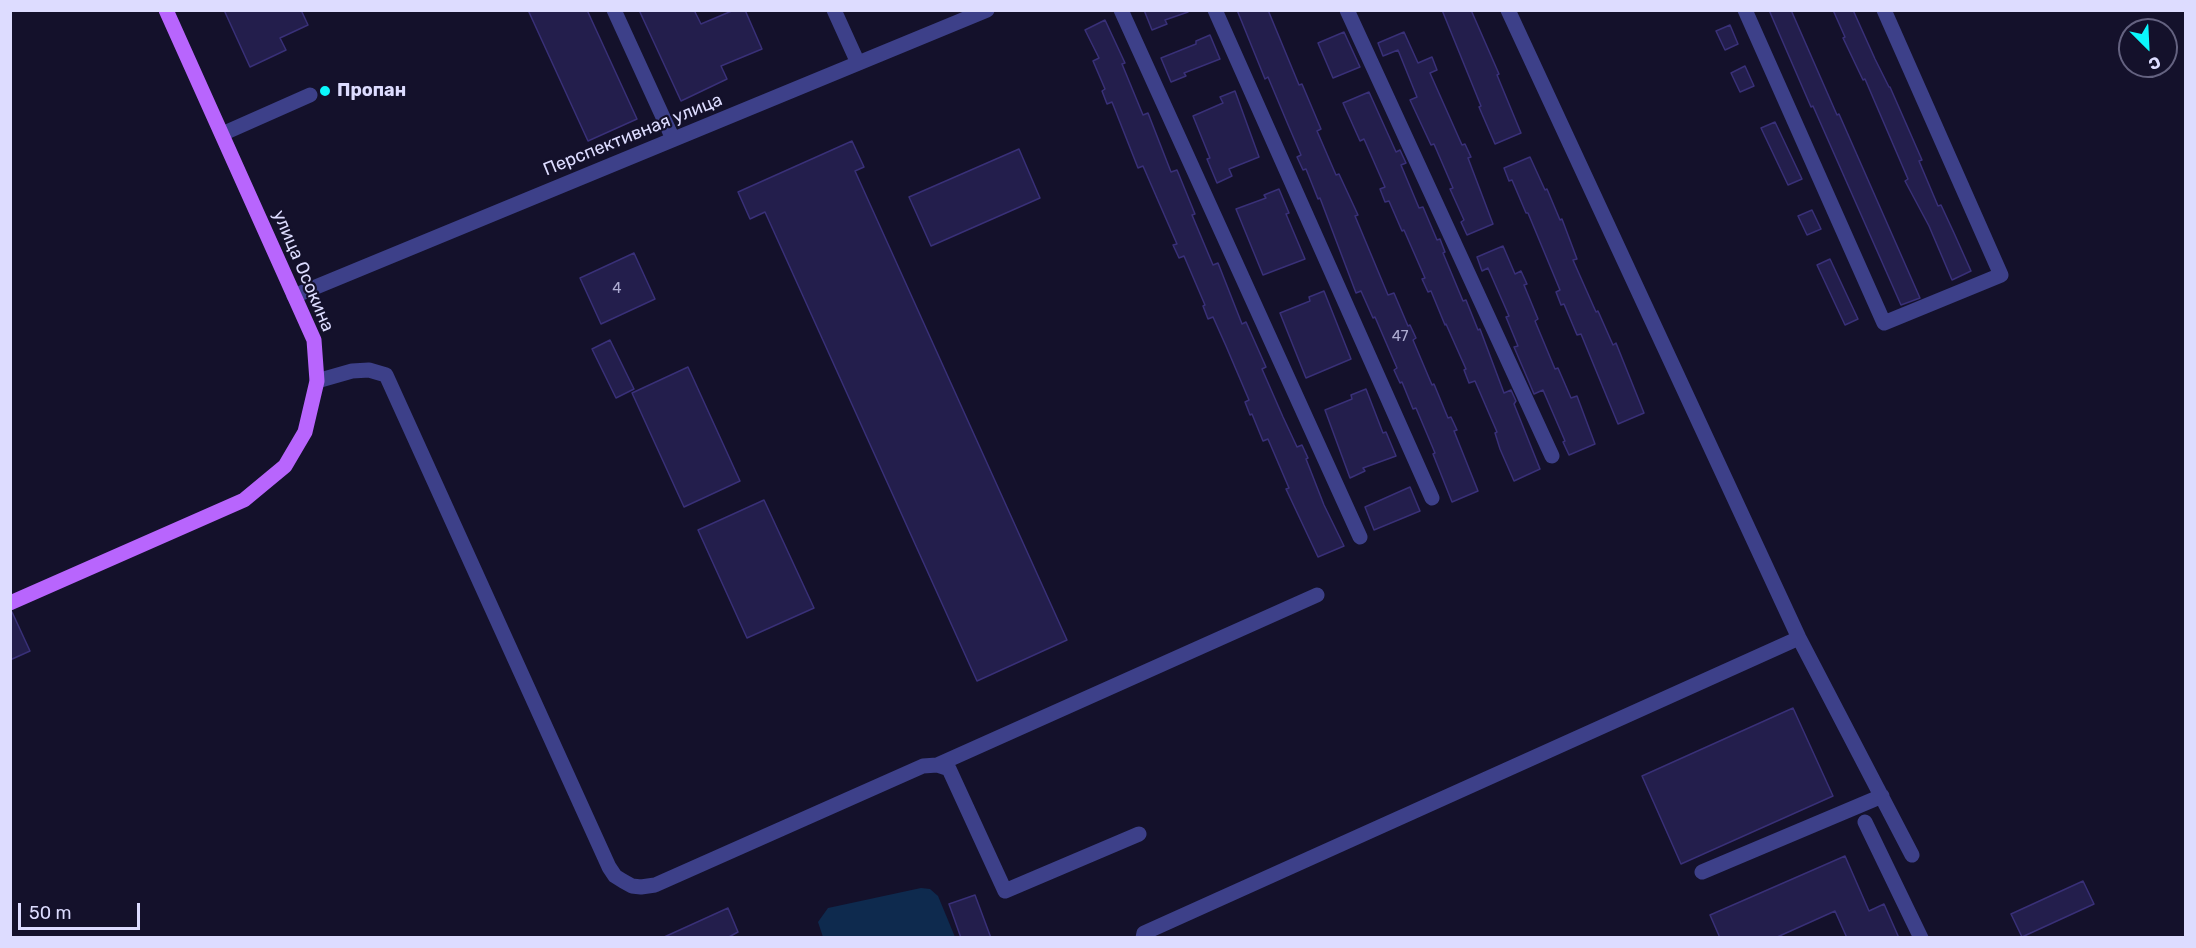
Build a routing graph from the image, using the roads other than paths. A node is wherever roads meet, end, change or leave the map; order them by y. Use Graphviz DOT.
graph roads {
  1 [pos="166,10"];
  2 [pos="614,10"];
  3 [pos="834,10"];
  4 [pos="987,10"];
  5 [pos="1121,10"];
  6 [pos="1215,10"];
  7 [pos="1347,10"];
  8 [pos="1508,10"];
  9 [pos="1745,10"];
  10 [pos="1884,10"];
  11 [pos="858,63"];
  12 [pos="310,95"];
  13 [pos="222,134"];
  14 [pos="674,139"];
  15 [pos="294,296"];
  16 [pos="316,381"];
  17 [pos="1552,456"];
  18 [pos="1432,498"];
  19 [pos="1360,537"];
  20 [pos="1317,595"];
  21 [pos="10,603"];
  22 [pos="1799,638"];
  23 [pos="937,765"];
  24 [pos="1882,796"];
  25 [pos="1865,822"];
  26 [pos="1139,834"];
  27 [pos="1912,855"];
  28 [pos="1702,872"];
  29 [pos="1143,938"];
  30 [pos="1921,938"];
  1 -- 13 [label="main road, улица Осокина"];
  2 -- 14 [label="street"];
  3 -- 11 [label="street"];
  4 -- 11 [label="street, Перспективная улица"];
  5 -- 19 [label="street"];
  6 -- 18 [label="street"];
  7 -- 17 [label="street"];
  8 -- 22 [label="street"];
  9 -- 10 [label="street"];
  11 -- 14 [label="street, Перспективная улица"];
  12 -- 13 [label="street"];
  13 -- 15 [label="main road, улица Осокина"];
  14 -- 15 [label="street, Перспективная улица"];
  15 -- 16 [label="main road, улица Осокина"];
  16 -- 21 [label="main road, улица Осокина"];
  16 -- 23 [label="street"];
  20 -- 23 [label="street"];
  22 -- 24 [label="street"];
  22 -- 29 [label="street"];
  23 -- 26 [label="street"];
  24 -- 27 [label="street"];
  24 -- 28 [label="street"];
  25 -- 30 [label="street"];
}
